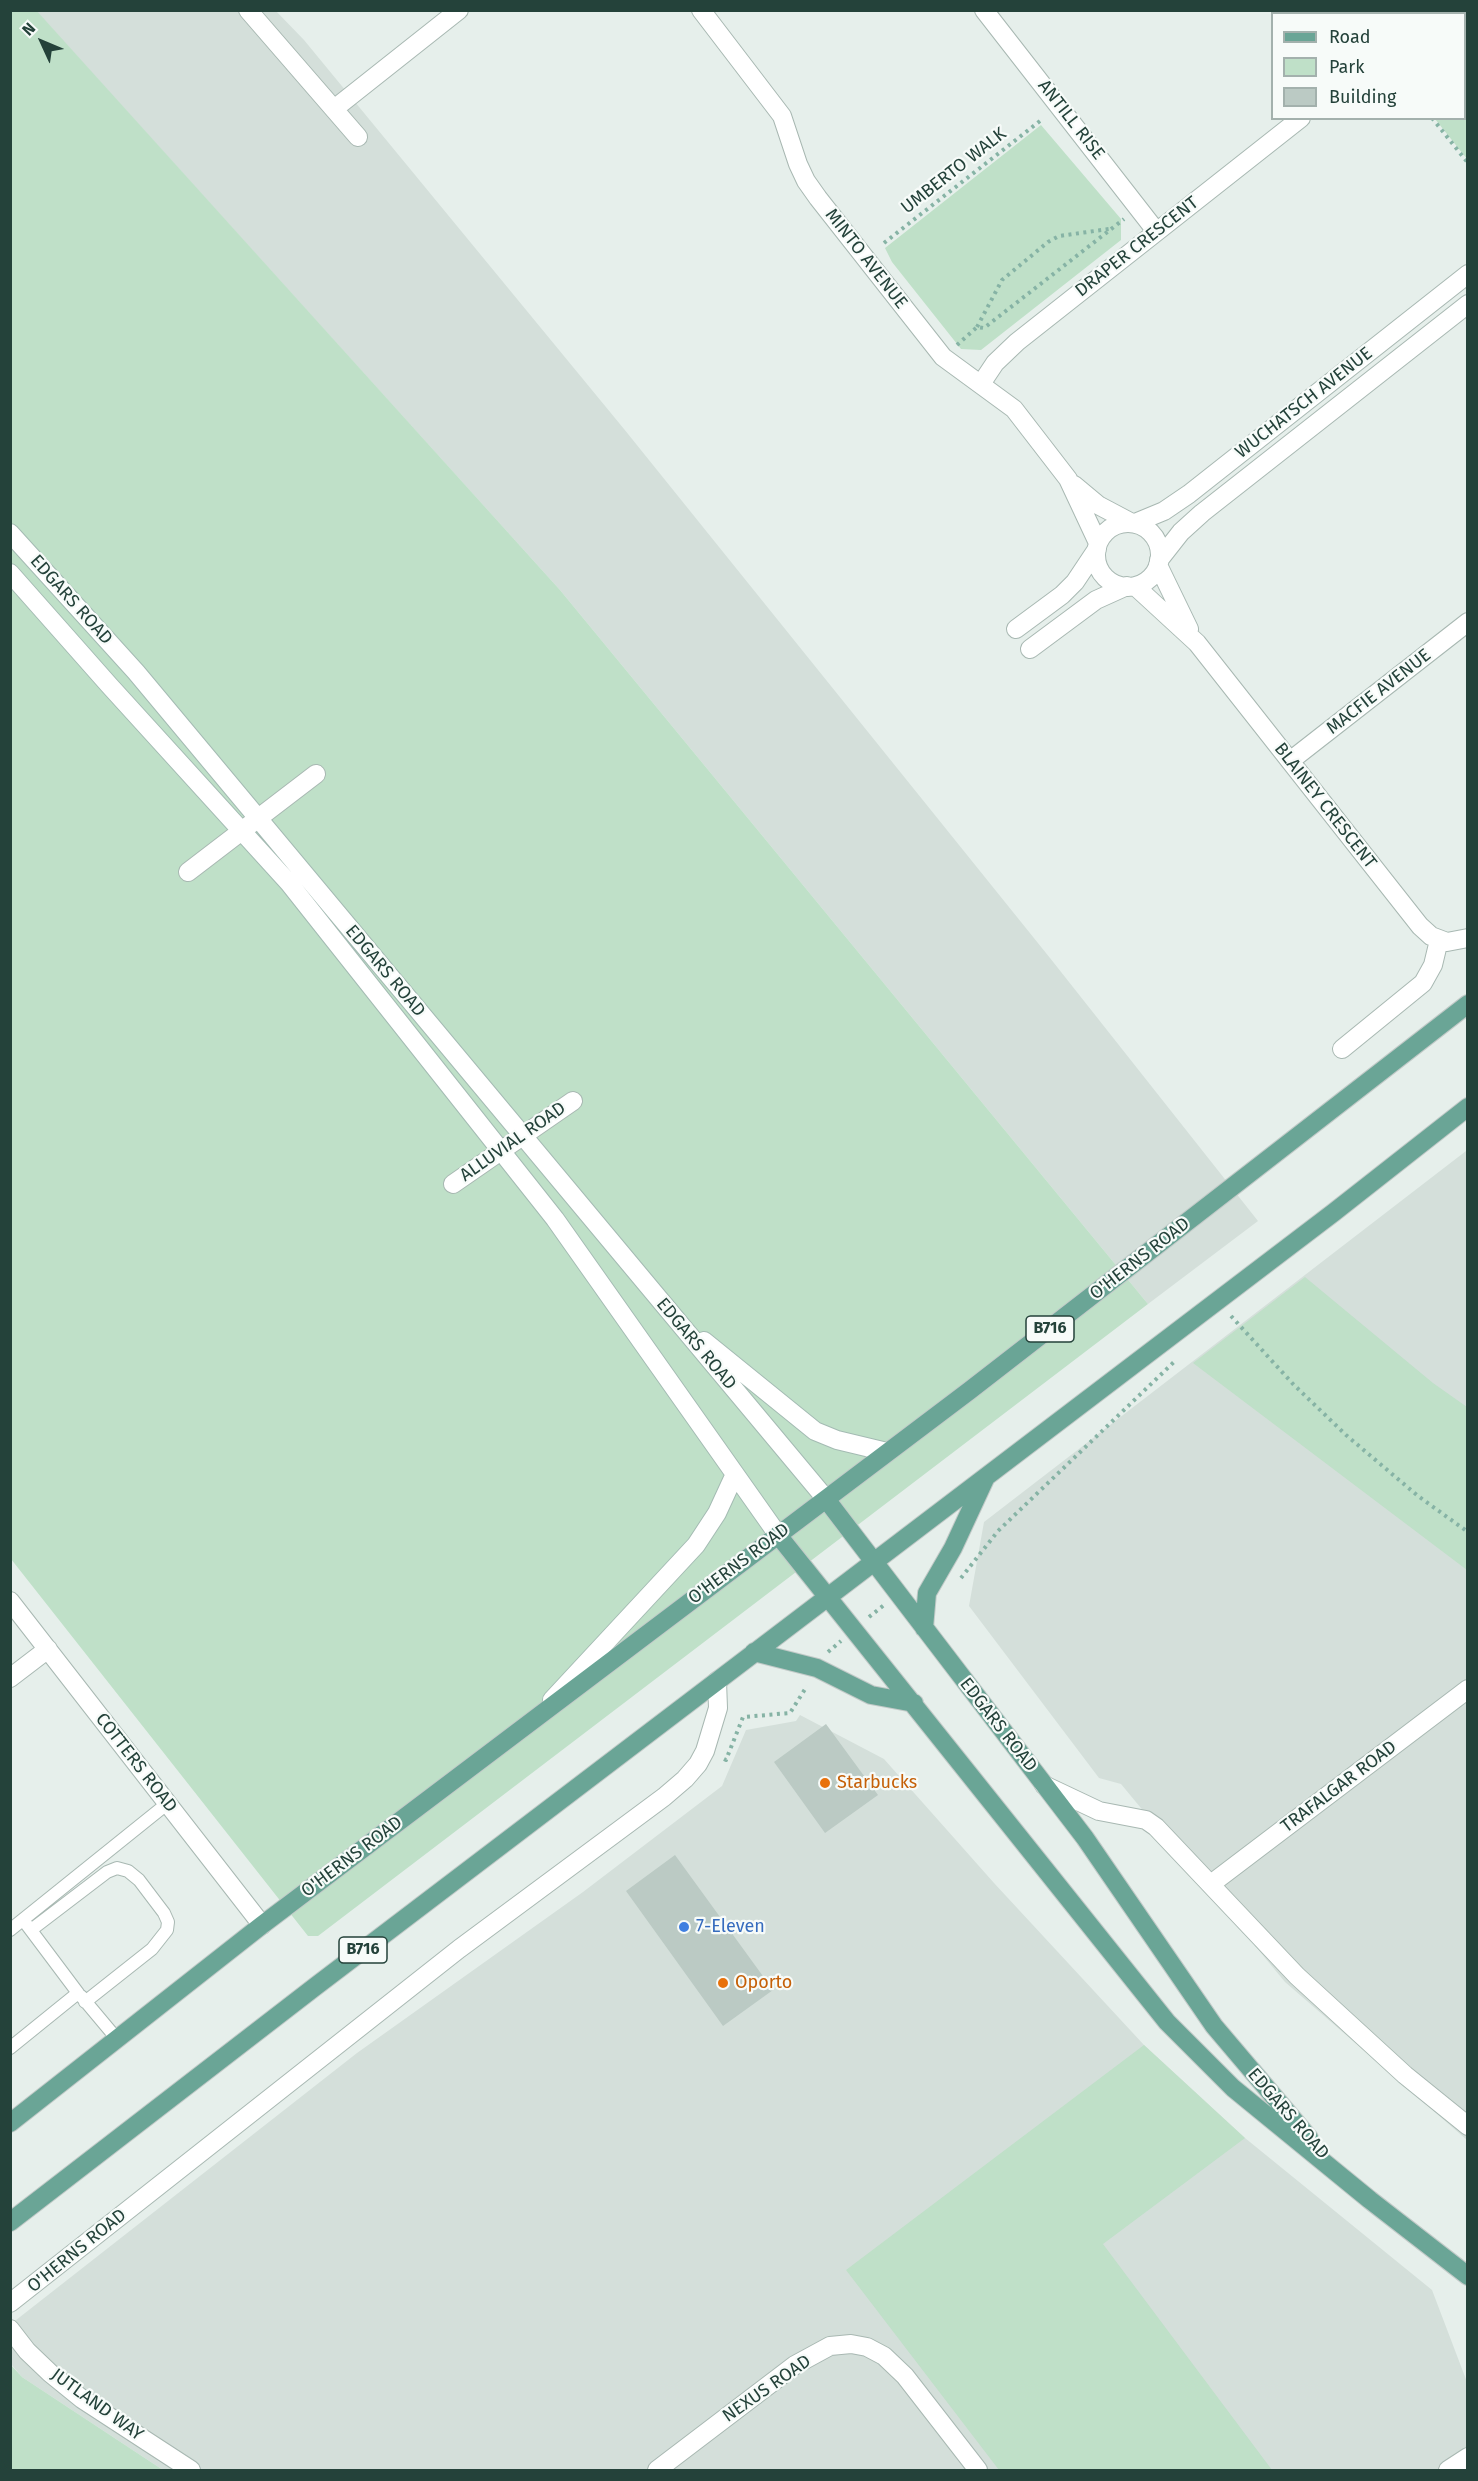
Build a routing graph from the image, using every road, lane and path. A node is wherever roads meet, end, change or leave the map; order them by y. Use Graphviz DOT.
graph roads {
  1 [pos="248,10"];
  2 [pos="459,10"];
  3 [pos="701,10"];
  4 [pos="984,10"];
  5 [pos="333,109"];
  6 [pos="1040,120"];
  7 [pos="1298,120"];
  8 [pos="1434,120"];
  9 [pos="358,137"];
  10 [pos="1467,163"];
  11 [pos="1139,207"];
  12 [pos="1111,229"];
  13 [pos="1156,231"];
  14 [pos="884,243"];
  15 [pos="1467,274"];
  16 [pos="1467,304"];
  17 [pos="977,327"];
  18 [pos="943,357"];
  19 [pos="981,384"];
  20 [pos="1068,480"];
  21 [pos="1134,523"];
  22 [pos="10,533"];
  23 [pos="1097,546"];
  24 [pos="1159,563"];
  25 [pos="10,573"];
  26 [pos="1131,586"];
  27 [pos="1467,622"];
  28 [pos="1016,629"];
  29 [pos="1197,643"];
  30 [pos="1030,649"];
  31 [pos="1290,761"];
  32 [pos="316,774"];
  33 [pos="258,818"];
  34 [pos="241,830"];
  35 [pos="188,872"];
  36 [pos="1467,938"];
  37 [pos="1439,940"];
  38 [pos="1467,1005"];
  39 [pos="1342,1049"];
  40 [pos="573,1101"];
  41 [pos="1464,1114"];
  42 [pos="523,1136"];
  43 [pos="502,1152"];
  44 [pos="453,1184"];
  45 [pos="1230,1315"];
  46 [pos="674,1317"];
  47 [pos="887,1452"];
  48 [pos="735,1474"];
  49 [pos="987,1475"];
  50 [pos="826,1499"];
  51 [pos="1467,1532"];
  52 [pos="778,1535"];
  53 [pos="873,1562"];
  54 [pos="826,1598"];
  55 [pos="10,1601"];
  56 [pos="924,1628"];
  57 [pos="48,1649"];
  58 [pos="754,1652"];
  59 [pos="10,1678"];
  60 [pos="717,1681"];
  61 [pos="1467,1689"];
  62 [pos="914,1703"];
  63 [pos="535,1719"];
  64 [pos="1044,1785"];
  65 [pos="168,1803"];
  66 [pos="1210,1884"];
  67 [pos="27,1925"];
  68 [pos="262,1925"];
  69 [pos="10,1930"];
  70 [pos="82,1997"];
  71 [pos="117,2039"];
  72 [pos="10,2048"];
  73 [pos="10,2123"];
  74 [pos="1467,2126"];
  75 [pos="1348,2182"];
  76 [pos="10,2222"];
  77 [pos="1466,2279"];
  78 [pos="10,2303"];
  79 [pos="10,2330"];
  80 [pos="1466,2457"];
  81 [pos="191,2470"];
  82 [pos="657,2470"];
  83 [pos="978,2470"];
  84 [pos="1448,2470"];
  1 -- 5 [label="street"];
  2 -- 5 [label="street"];
  3 -- 18 [label="street, MINTO AVENUE"];
  4 -- 11 [label="street, ANTILL RISE"];
  5 -- 9 [label="street"];
  6 -- 14 [label="path, UMBERTO WALK"];
  7 -- 13 [label="street, DRAPER CRESCENT"];
  8 -- 10 [label="path"];
  11 -- 12 [label="path"];
  11 -- 13 [label="street, ANTILL RISE"];
  12 -- 17 [label="path"];
  12 -- 17 [label="path"];
  13 -- 19 [label="street, DRAPER CRESCENT"];
  15 -- 21 [label="street, WUCHATSCH AVENUE"];
  16 -- 24 [label="street, WUCHATSCH AVENUE"];
  17 -- 18 [label="path"];
  18 -- 19 [label="street, MINTO AVENUE"];
  19 -- 20 [label="street, MINTO AVENUE"];
  20 -- 21 [label="street, MINTO AVENUE"];
  20 -- 23 [label="street, MINTO AVENUE"];
  21 -- 23 [label="street"];
  21 -- 24 [label="street"];
  22 -- 33 [label="street, EDGARS ROAD"];
  23 -- 26 [label="street"];
  23 -- 28 [label="street"];
  24 -- 26 [label="street"];
  24 -- 29 [label="street, BLAINEY CRESCENT"];
  25 -- 34 [label="street, EDGARS ROAD"];
  26 -- 29 [label="street, BLAINEY CRESCENT"];
  26 -- 30 [label="street"];
  27 -- 31 [label="street, MACFIE AVENUE"];
  29 -- 31 [label="street, BLAINEY CRESCENT"];
  31 -- 37 [label="street, BLAINEY CRESCENT"];
  32 -- 33 [label="street"];
  33 -- 34 [label="street"];
  33 -- 42 [label="street, EDGARS ROAD"];
  34 -- 35 [label="street"];
  34 -- 43 [label="street, EDGARS ROAD"];
  36 -- 37 [label="street"];
  37 -- 39 [label="street"];
  38 -- 47 [label="main road, O'HERNS ROAD / B716"];
  40 -- 42 [label="street, ALLUVIAL ROAD"];
  41 -- 49 [label="main road, B716"];
  42 -- 43 [label="street, ALLUVIAL ROAD"];
  42 -- 46 [label="street, EDGARS ROAD"];
  43 -- 44 [label="street, ALLUVIAL ROAD"];
  43 -- 48 [label="street, EDGARS ROAD"];
  45 -- 51 [label="path"];
  46 -- 47 [label="street"];
  46 -- 50 [label="street, EDGARS ROAD"];
  47 -- 50 [label="main road, O'HERNS ROAD / B716"];
  48 -- 52 [label="street, EDGARS ROAD"];
  48 -- 63 [label="street"];
  49 -- 53 [label="main road, B716"];
  49 -- 56 [label="main road"];
  50 -- 52 [label="main road, O'HERNS ROAD / B716"];
  50 -- 53 [label="main road, EDGARS ROAD"];
  52 -- 54 [label="main road, EDGARS ROAD"];
  52 -- 63 [label="main road, O'HERNS ROAD / B716"];
  53 -- 54 [label="main road, B716"];
  53 -- 56 [label="main road, EDGARS ROAD"];
  54 -- 58 [label="main road, B716"];
  54 -- 62 [label="main road, EDGARS ROAD"];
  55 -- 57 [label="street, COTTERS ROAD"];
  56 -- 64 [label="main road, EDGARS ROAD"];
  57 -- 59 [label="street"];
  57 -- 65 [label="street, COTTERS ROAD"];
  58 -- 60 [label="main road, B716"];
  58 -- 62 [label="main road"];
  60 -- 76 [label="main road, B716"];
  60 -- 78 [label="street, O'HERNS ROAD"];
  61 -- 66 [label="street, TRAFALGAR ROAD"];
  62 -- 75 [label="main road, EDGARS ROAD"];
  63 -- 68 [label="main road, O'HERNS ROAD / B716"];
  64 -- 66 [label="street"];
  64 -- 75 [label="main road, EDGARS ROAD"];
  65 -- 67 [label="lane"];
  65 -- 68 [label="street, COTTERS ROAD"];
  66 -- 74 [label="street"];
  67 -- 69 [label="lane"];
  67 -- 70 [label="lane"];
  67 -- 70 [label="lane"];
  68 -- 71 [label="main road, O'HERNS ROAD / B716"];
  70 -- 71 [label="lane"];
  70 -- 72 [label="lane"];
  71 -- 73 [label="main road, O'HERNS ROAD / B716"];
  75 -- 77 [label="main road, EDGARS ROAD"];
  79 -- 81 [label="street, JUTLAND WAY"];
  80 -- 84 [label="street"];
  82 -- 83 [label="street, NEXUS ROAD"];
}
